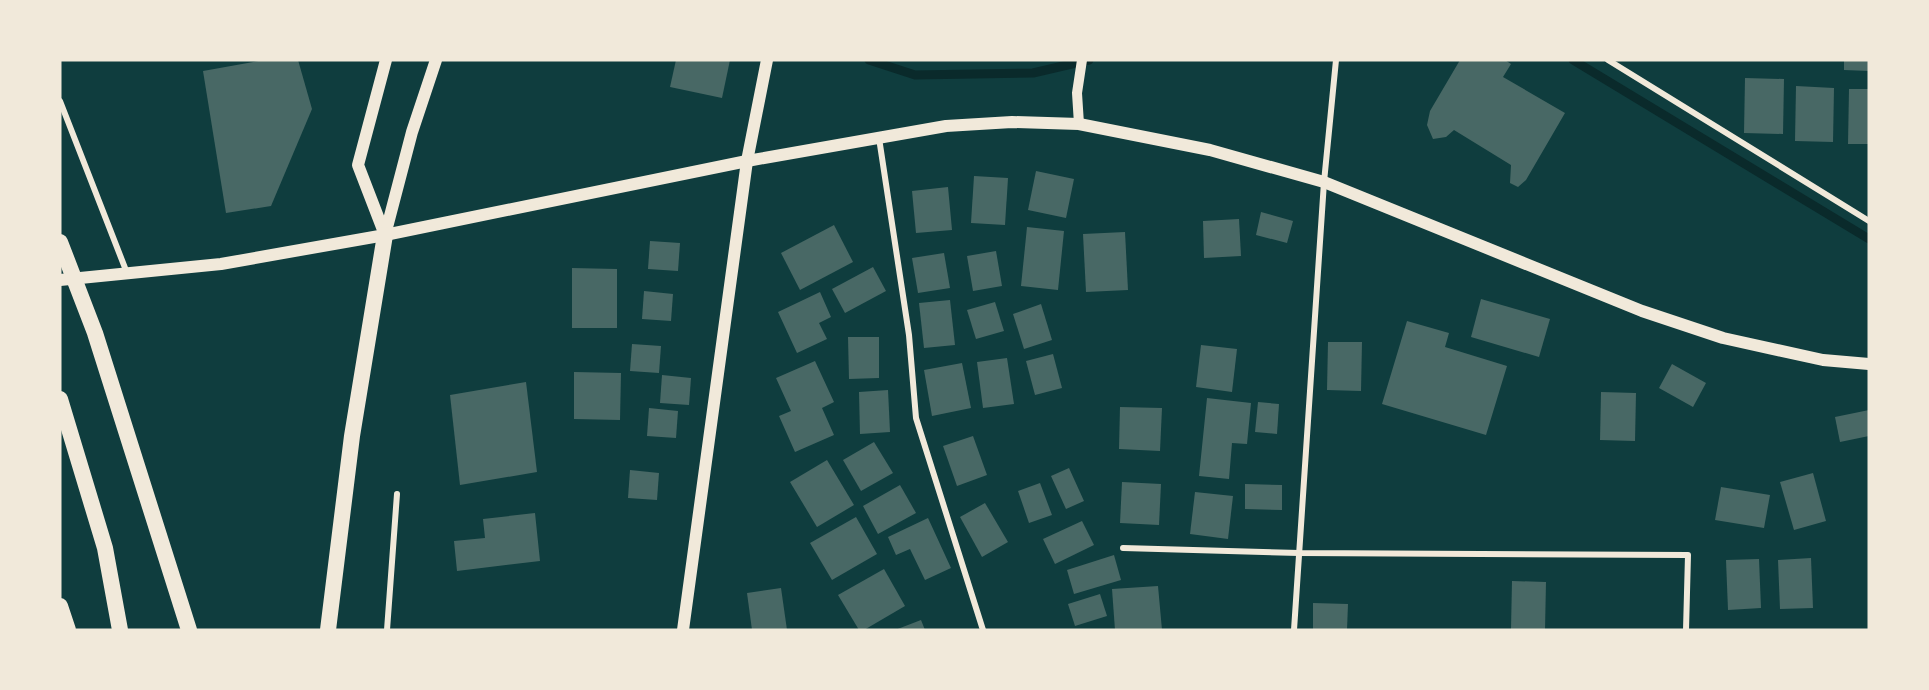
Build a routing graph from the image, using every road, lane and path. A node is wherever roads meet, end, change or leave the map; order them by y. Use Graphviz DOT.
graph roads {
  1 [pos="387,60"];
  2 [pos="436,60"];
  3 [pos="766,60"];
  4 [pos="1083,60"];
  5 [pos="1336,60"];
  6 [pos="1608,60"];
  7 [pos="60,101"];
  8 [pos="1079,124"];
  9 [pos="879,138"];
  10 [pos="747,161"];
  11 [pos="1324,182"];
  12 [pos="1869,221"];
  13 [pos="385,235"];
  14 [pos="60,242"];
  15 [pos="127,274"];
  16 [pos="60,280"];
  17 [pos="1869,363"];
  18 [pos="60,399"];
  19 [pos="397,494"];
  20 [pos="1123,548"];
  21 [pos="1299,553"];
  22 [pos="60,606"];
  23 [pos="68,630"];
  24 [pos="120,630"];
  25 [pos="189,630"];
  26 [pos="328,630"];
  27 [pos="387,630"];
  28 [pos="683,630"];
  29 [pos="983,630"];
  30 [pos="1294,630"];
  31 [pos="1686,630"];
  1 -- 13 [label="main road"];
  2 -- 13 [label="main road"];
  3 -- 10 [label="main road"];
  4 -- 8 [label="street"];
  5 -- 11 [label="street"];
  6 -- 12 [label="street"];
  7 -- 15 [label="street"];
  8 -- 9 [label="main road"];
  8 -- 11 [label="main road"];
  9 -- 10 [label="main road"];
  9 -- 29 [label="street"];
  10 -- 13 [label="main road"];
  10 -- 28 [label="main road"];
  11 -- 17 [label="main road"];
  11 -- 21 [label="street"];
  13 -- 15 [label="main road"];
  13 -- 26 [label="highway"];
  14 -- 25 [label="highway"];
  15 -- 16 [label="main road"];
  18 -- 24 [label="highway"];
  19 -- 27 [label="street"];
  20 -- 21 [label="street"];
  21 -- 30 [label="street"];
  21 -- 31 [label="street"];
  22 -- 23 [label="highway"];
}
